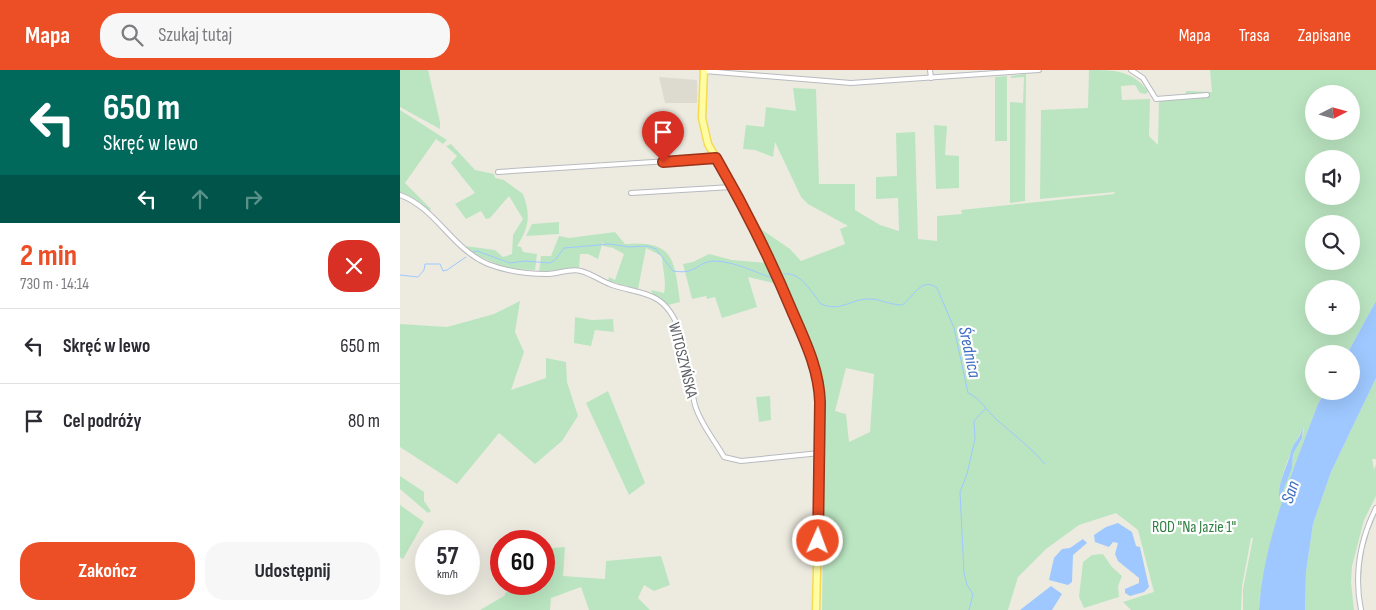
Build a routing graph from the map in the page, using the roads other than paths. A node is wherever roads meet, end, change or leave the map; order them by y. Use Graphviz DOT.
graph roads {
  1 [pos="704,70"];
  2 [pos="930,70"];
  3 [pos="1039,70"];
  4 [pos="1131,70"];
  5 [pos="931,78"];
  6 [pos="1207,95"];
  7 [pos="716,158"];
  8 [pos="498,172"];
  9 [pos="732,187"];
  10 [pos="631,193"];
  11 [pos="400,195"];
  12 [pos="820,454"];
  13 [pos="1376,508"];
  14 [pos="816,610"];
  15 [pos="1361,610"];
  1 -- 5 [label="street"];
  1 -- 7 [label="main road"];
  2 -- 5 [label="street"];
  3 -- 5 [label="street"];
  4 -- 6 [label="street"];
  7 -- 8 [label="street"];
  7 -- 9 [label="main road"];
  9 -- 10 [label="street"];
  9 -- 12 [label="main road"];
  11 -- 12 [label="street, WITOSZYŃSKA"];
  12 -- 14 [label="main road"];
  13 -- 15 [label="street"];
}
